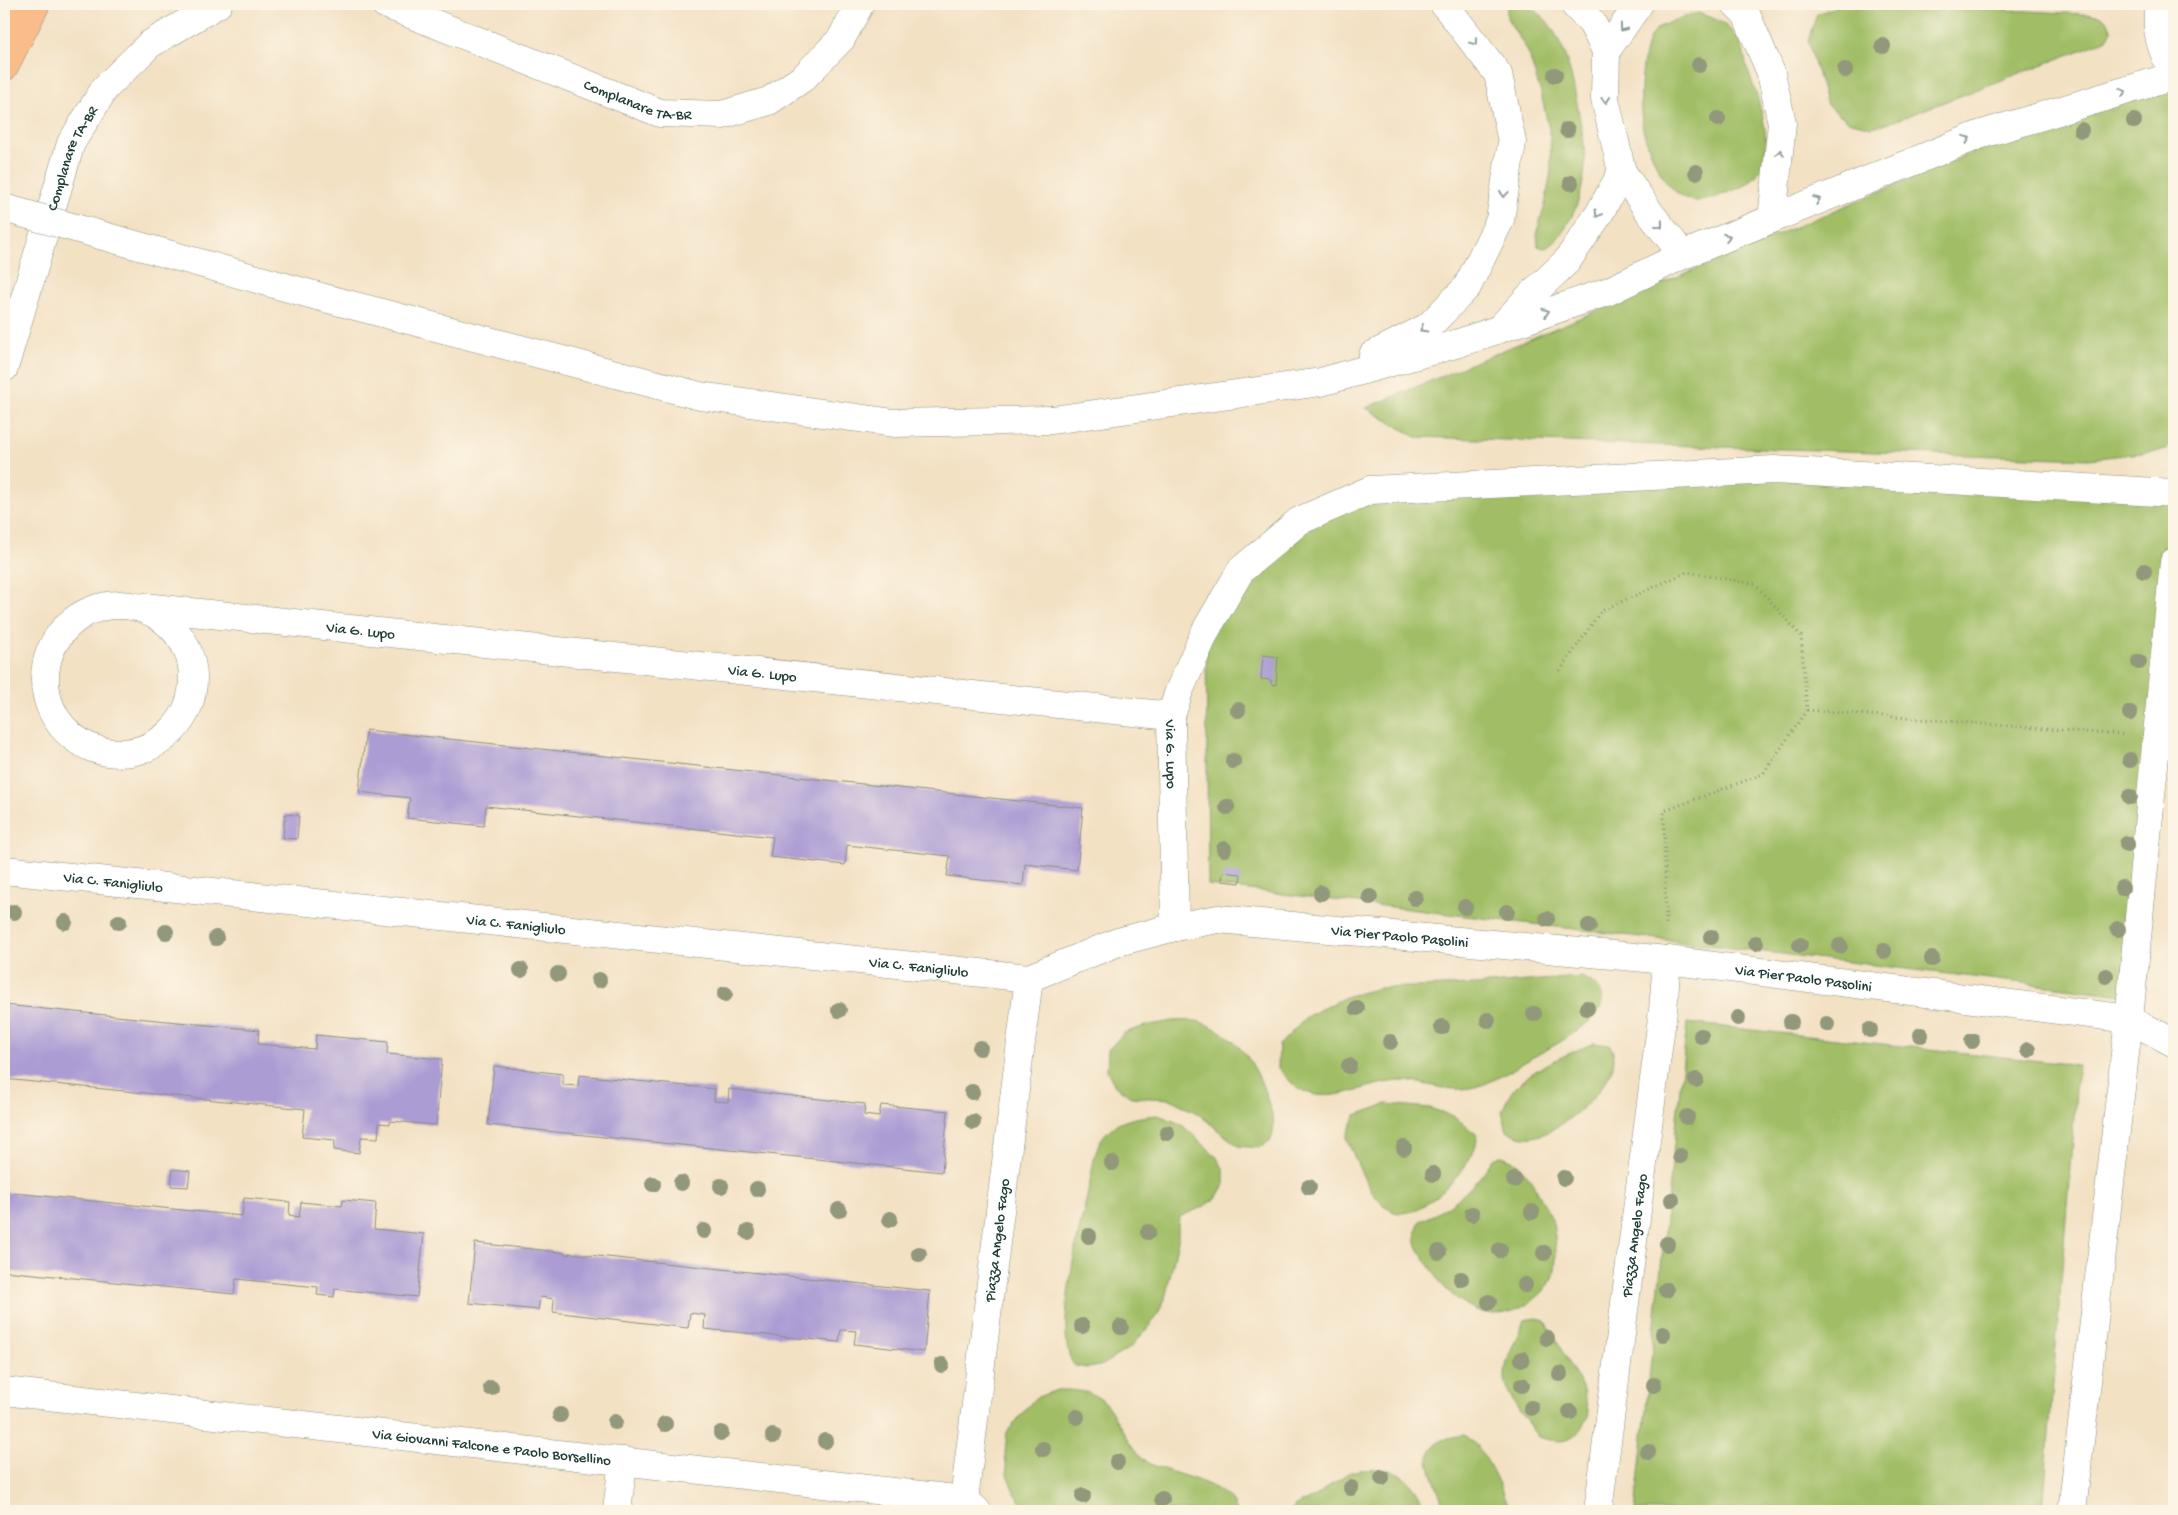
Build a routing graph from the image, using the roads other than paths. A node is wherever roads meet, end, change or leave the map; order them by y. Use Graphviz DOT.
graph roads {
  1 [pos="7,4"];
  2 [pos="36,4"];
  3 [pos="218,4"];
  4 [pos="385,4"];
  5 [pos="860,4"];
  6 [pos="1444,4"];
  7 [pos="1574,4"];
  8 [pos="1639,4"];
  9 [pos="1736,4"];
  10 [pos="2159,4"];
  11 [pos="4,14"];
  12 [pos="1606,52"];
  13 [pos="4,67"];
  14 [pos="2174,76"];
  15 [pos="1622,172"];
  16 [pos="4,208"];
  17 [pos="1772,219"];
  18 [pos="1683,255"];
  19 [pos="1500,328"];
  20 [pos="4,368"];
  21 [pos="1320,382"];
  22 [pos="2174,493"];
  23 [pos="2174,562"];
  24 [pos="144,607"];
  25 [pos="1171,716"];
  26 [pos="4,870"];
  27 [pos="1175,927"];
  28 [pos="1667,960"];
  29 [pos="1029,978"];
  30 [pos="2129,1019"];
  31 [pos="2174,1043"];
  32 [pos="4,1391"];
  33 [pos="623,1462"];
  34 [pos="970,1506"];
  35 [pos="617,1511"];
  36 [pos="1598,1511"];
  37 [pos="2072,1511"];
  1 -- 11 [label="highway"];
  2 -- 13 [label="highway"];
  3 -- 20 [label="street, Complanare TA-BR"];
  4 -- 5 [label="street, Complanare TA-BR"];
  6 -- 21 [label="street, one-way"];
  7 -- 12 [label="street"];
  8 -- 12 [label="street, one-way"];
  17 -- 9 [label="street, one-way"];
  10 -- 14 [label="street"];
  12 -- 15 [label="street, one-way"];
  17 -- 14 [label="street, one-way"];
  15 -- 18 [label="street, one-way"];
  15 -- 19 [label="street, one-way"];
  16 -- 21 [label="street, bridge"];
  18 -- 17 [label="street, one-way"];
  19 -- 18 [label="street, one-way"];
  19 -- 21 [label="street"];
  22 -- 25 [label="street"];
  23 -- 30 [label="street"];
  24 -- 24 [label="street"];
  24 -- 25 [label="street, Via G. Lupo"];
  25 -- 27 [label="street, Via G. Lupo"];
  26 -- 29 [label="street, Via C. Fanigliulo"];
  27 -- 28 [label="street, Via Pier Paolo Pasolini"];
  27 -- 29 [label="street, Via Pier Paolo Pasolini"];
  28 -- 30 [label="street, Via Pier Paolo Pasolini"];
  28 -- 36 [label="street, Piazza Angelo Fago"];
  29 -- 34 [label="street, Piazza Angelo Fago"];
  30 -- 31 [label="street"];
  30 -- 37 [label="street"];
  32 -- 33 [label="street, Via Giovanni Falcone e Paolo Borsellino"];
  33 -- 34 [label="street, Via Giovanni Falcone e Paolo Borsellino"];
  33 -- 35 [label="street"];
}
